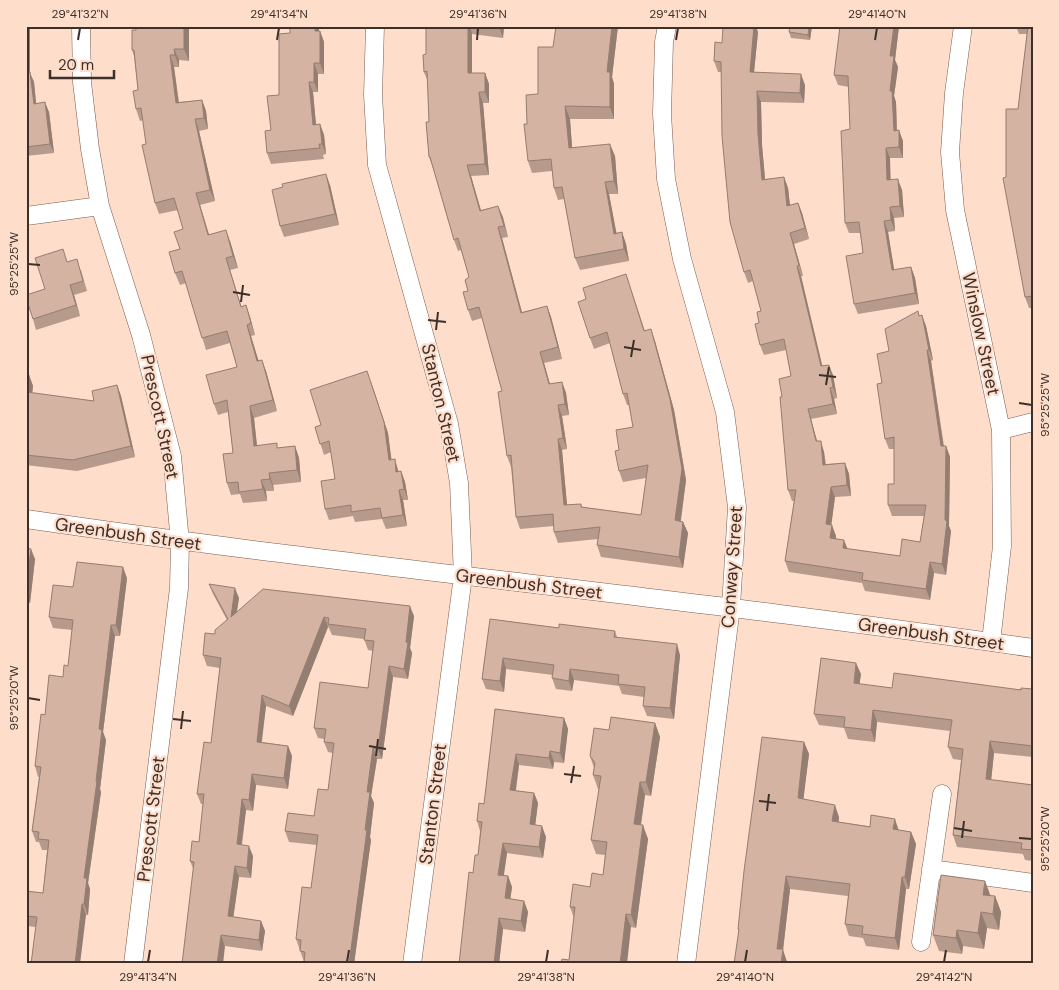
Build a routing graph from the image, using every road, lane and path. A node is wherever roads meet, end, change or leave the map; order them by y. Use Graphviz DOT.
graph roads {
  1 [pos="81,26"];
  2 [pos="375,26"];
  3 [pos="666,26"];
  4 [pos="963,26"];
  5 [pos="100,206"];
  6 [pos="26,216"];
  7 [pos="1033,422"];
  8 [pos="1001,430"];
  9 [pos="26,519"];
  10 [pos="180,542"];
  11 [pos="463,576"];
  12 [pos="731,608"];
  13 [pos="991,642"];
  14 [pos="1033,648"];
  15 [pos="942,794"];
  16 [pos="932,868"];
  17 [pos="1033,883"];
  18 [pos="921,942"];
  19 [pos="133,964"];
  20 [pos="412,964"];
  21 [pos="686,964"];
  1 -- 5 [label="street, Prescott Street"];
  2 -- 11 [label="street, Stanton Street"];
  3 -- 12 [label="street, Conway Street"];
  4 -- 8 [label="street, Winslow Street"];
  5 -- 6 [label="street"];
  5 -- 10 [label="street, Prescott Street"];
  7 -- 8 [label="street"];
  8 -- 13 [label="street, Winslow Street"];
  9 -- 10 [label="street, Greenbush Street"];
  10 -- 11 [label="street, Greenbush Street"];
  10 -- 19 [label="street, Prescott Street"];
  11 -- 12 [label="street, Greenbush Street"];
  11 -- 20 [label="street, Stanton Street"];
  12 -- 13 [label="street, Greenbush Street"];
  12 -- 21 [label="street, Conway Street"];
  13 -- 14 [label="street, Greenbush Street"];
  15 -- 16 [label="street"];
  16 -- 17 [label="street"];
  16 -- 18 [label="street"];
}
